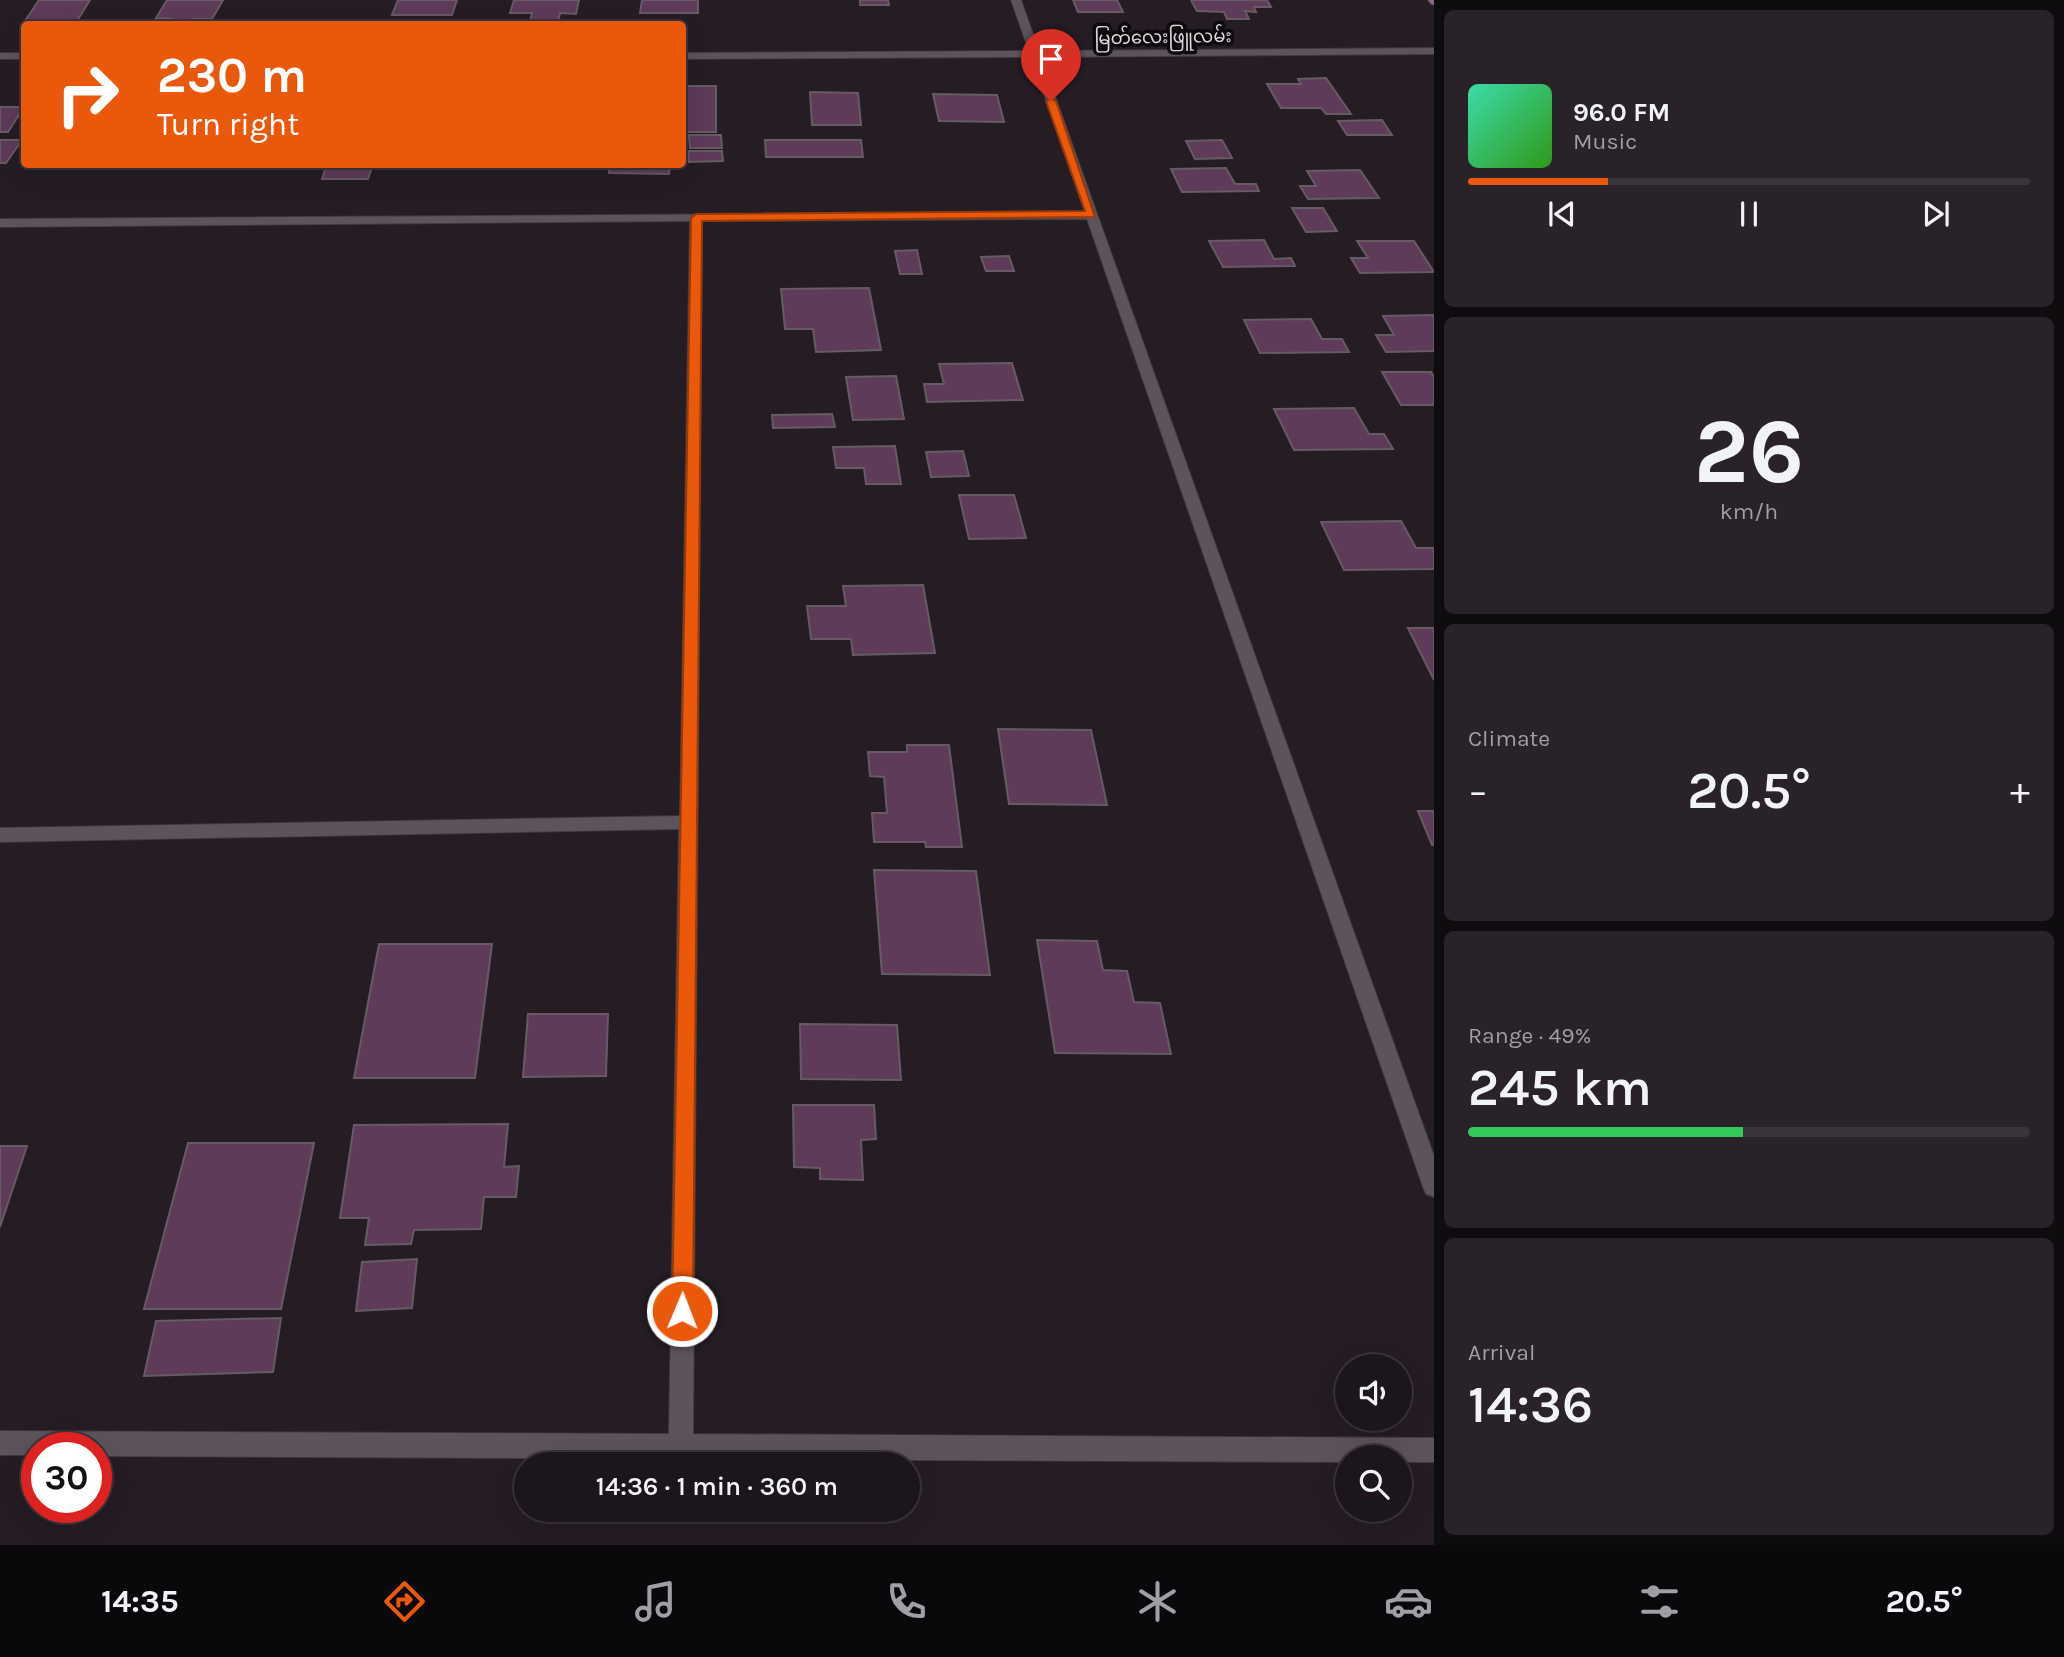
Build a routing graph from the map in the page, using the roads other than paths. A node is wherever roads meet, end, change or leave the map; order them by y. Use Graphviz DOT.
graph roads {
  1 [pos="1016,0"];
  2 [pos="1434,51"];
  3 [pos="0,56"];
  4 [pos="21,56"];
  5 [pos="686,56"];
  6 [pos="1035,56"];
  7 [pos="1091,215"];
  8 [pos="696,218"];
  9 [pos="0,223"];
  10 [pos="689,822"];
  11 [pos="0,835"];
  12 [pos="1434,1187"];
  13 [pos="0,1443"];
  14 [pos="681,1447"];
  15 [pos="1434,1450"];
  1 -- 6 [label="street"];
  2 -- 6 [label="street, မြတ်လေးဖြူလမ်း"];
  3 -- 4 [label="street"];
  5 -- 6 [label="street, မြတ်လေးဖြူလမ်း"];
  6 -- 7 [label="street"];
  7 -- 8 [label="street"];
  7 -- 12 [label="street"];
  8 -- 9 [label="street"];
  8 -- 10 [label="street"];
  10 -- 11 [label="street"];
  10 -- 14 [label="street"];
  13 -- 14 [label="street"];
  14 -- 15 [label="street"];
}
